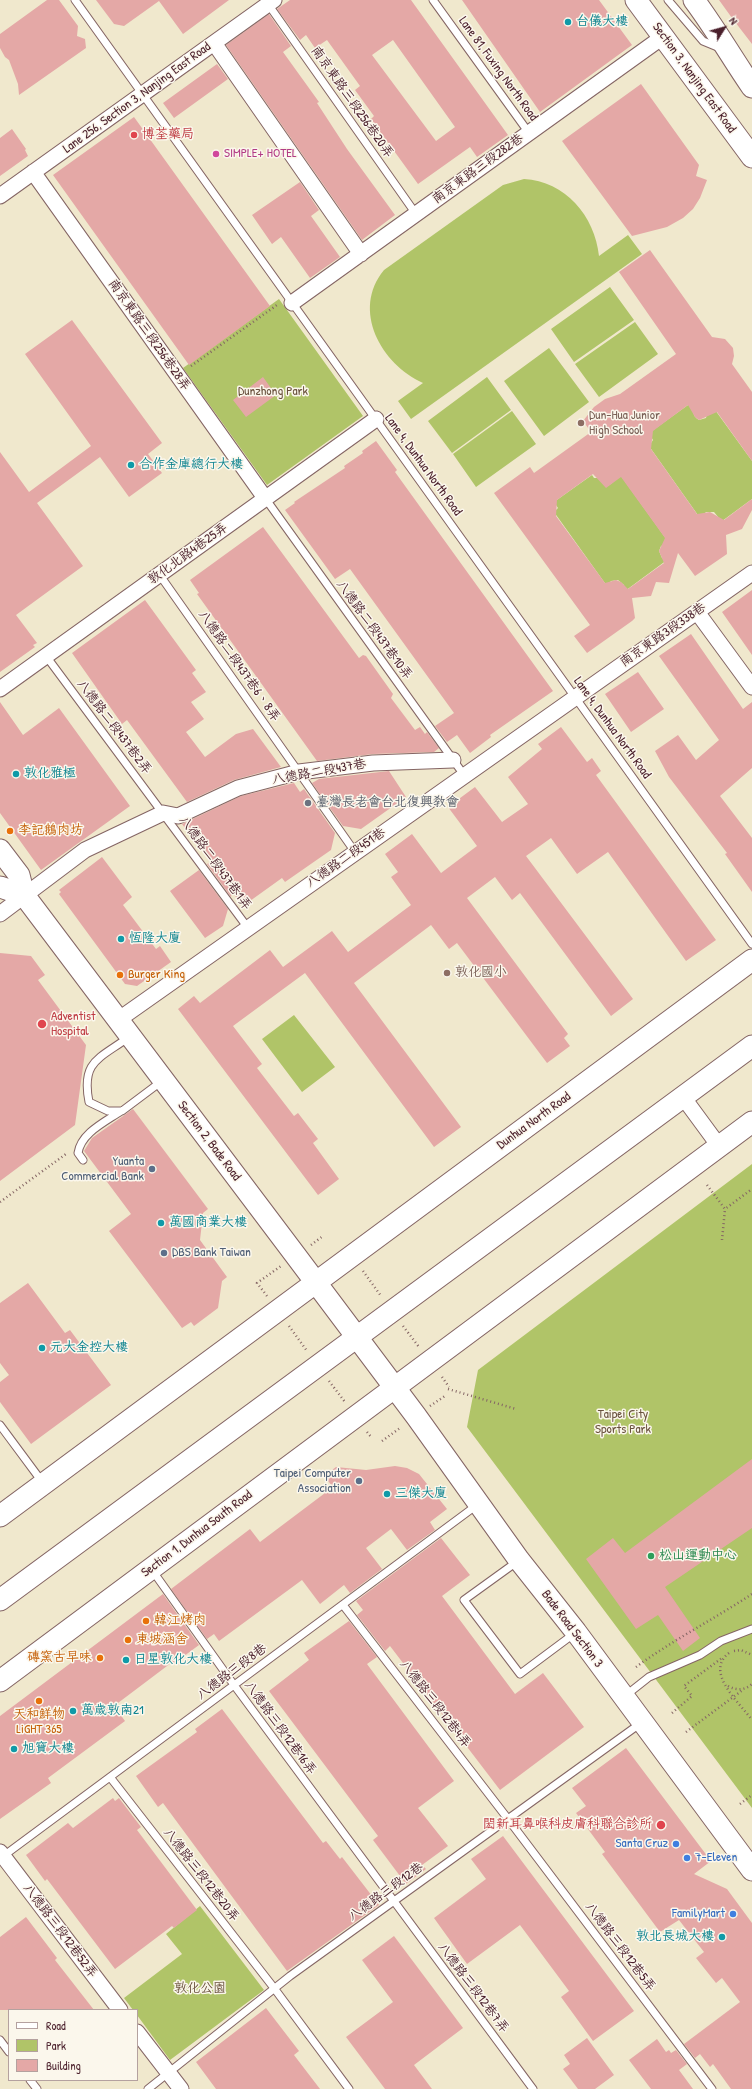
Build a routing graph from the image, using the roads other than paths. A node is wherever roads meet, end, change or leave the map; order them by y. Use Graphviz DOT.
graph roads {
  1 [pos="75,0"];
  2 [pos="433,0"];
  3 [pos="636,0"];
  4 [pos="668,0"];
  5 [pos="694,0"];
  6 [pos="271,2"];
  7 [pos="664,36"];
  8 [pos="214,43"];
  9 [pos="726,50"];
  10 [pos="752,87"];
  11 [pos="143,94"];
  12 [pos="529,133"];
  13 [pos="752,158"];
  14 [pos="33,172"];
  15 [pos="0,196"];
  16 [pos="416,214"];
  17 [pos="361,254"];
  18 [pos="292,303"];
  19 [pos="376,419"];
  20 [pos="265,498"];
  21 [pos="752,573"];
  22 [pos="159,574"];
  23 [pos="697,612"];
  24 [pos="46,656"];
  25 [pos="752,687"];
  26 [pos="0,689"];
  27 [pos="575,697"];
  28 [pos="453,760"];
  29 [pos="299,772"];
  30 [pos="464,775"];
  31 [pos="163,813"];
  32 [pos="0,850"];
  33 [pos="355,852"];
  34 [pos="0,887"];
  35 [pos="24,895"];
  36 [pos="0,914"];
  37 [pos="248,928"];
  38 [pos="752,944"];
  39 [pos="752,960"];
  40 [pos="118,1020"];
  41 [pos="130,1036"];
  42 [pos="752,1046"];
  43 [pos="163,1080"];
  44 [pos="683,1097"];
  45 [pos="122,1111"];
  46 [pos="752,1122"];
  47 [pos="719,1146"];
  48 [pos="83,1160"];
  49 [pos="316,1282"];
  50 [pos="358,1338"];
  51 [pos="394,1387"];
  52 [pos="0,1425"];
  53 [pos="43,1484"];
  54 [pos="478,1503"];
  55 [pos="0,1516"];
  56 [pos="519,1560"];
  57 [pos="150,1568"];
  58 [pos="0,1600"];
  59 [pos="343,1605"];
  60 [pos="751,1630"];
  61 [pos="576,1632"];
  62 [pos="0,1681"];
  63 [pos="234,1685"];
  64 [pos="624,1697"];
  65 [pos="643,1722"];
  66 [pos="110,1777"];
  67 [pos="508,1819"];
  68 [pos="1,1856"];
  69 [pos="752,1870"];
  70 [pos="393,1901"];
  71 [pos="274,1988"];
  72 [pos="119,2009"];
  73 [pos="138,2033"];
  74 [pos="0,2040"];
  75 [pos="8,2051"];
  76 [pos="169,2073"];
  77 [pos="31,2081"];
  78 [pos="37,2089"];
  79 [pos="148,2089"];
  80 [pos="181,2089"];
  81 [pos="349,2089"];
  82 [pos="533,2089"];
  83 [pos="712,2089"];
  1 -- 11 [label="lane, Lane 4, Dunhua North Road"];
  2 -- 12 [label="lane, Lane 81, Fuxing North Road"];
  3 -- 7 [label="main road, Section 3, Nanjing East Road"];
  4 -- 9 [label="lane"];
  5 -- 9 [label="main road"];
  6 -- 8 [label="street, Lane 256, Section 3, Nanjing East Road"];
  6 -- 16 [label="lane, 南京東路三段256巷20弄"];
  7 -- 12 [label="street, 南京東路三段282巷"];
  7 -- 13 [label="main road, Section 3, Nanjing East Road"];
  8 -- 11 [label="street, Lane 256, Section 3, Nanjing East Road"];
  8 -- 17 [label="street"];
  9 -- 10 [label="main road"];
  11 -- 14 [label="street, Lane 256, Section 3, Nanjing East Road"];
  11 -- 18 [label="lane, Lane 4, Dunhua North Road"];
  12 -- 16 [label="street, 南京東路三段282巷"];
  14 -- 15 [label="street, Lane 256, Section 3, Nanjing East Road"];
  14 -- 20 [label="street, 南京東路三段256巷28弄"];
  16 -- 17 [label="street, 南京東路三段282巷"];
  17 -- 18 [label="street, 南京東路三段282巷"];
  18 -- 19 [label="lane, Lane 4, Dunhua North Road"];
  19 -- 20 [label="street, 敦化北路4巷25弄"];
  19 -- 27 [label="lane, Lane 4, Dunhua North Road"];
  20 -- 22 [label="street, 敦化北路4巷25弄"];
  20 -- 28 [label="lane, 八德路二段437巷10弄"];
  21 -- 23 [label="street, 南京東路3段338巷"];
  22 -- 24 [label="street, 敦化北路4巷25弄"];
  22 -- 29 [label="lane, 八德路二段437巷6、8弄"];
  23 -- 25 [label="street"];
  23 -- 27 [label="street, 南京東路3段338巷"];
  24 -- 26 [label="street, 敦化北路4巷25弄"];
  24 -- 31 [label="lane, 八德路二段437巷2弄"];
  27 -- 30 [label="street, 八德路二段451巷"];
  27 -- 38 [label="lane, Lane 4, Dunhua North Road"];
  28 -- 29 [label="street, 八德路二段437巷"];
  28 -- 30 [label="lane, 八德路二段437巷10弄"];
  29 -- 31 [label="street, 八德路二段437巷"];
  29 -- 33 [label="lane, 八德路二段437巷6、8弄"];
  30 -- 33 [label="street, 八德路二段451巷"];
  31 -- 35 [label="street, 八德路二段437巷"];
  31 -- 37 [label="lane, 八德路二段437巷1弄"];
  32 -- 35 [label="main road, Section 2, Bade Road"];
  33 -- 37 [label="street, 八德路二段451巷"];
  34 -- 35 [label="main road"];
  35 -- 36 [label="street, 八德路二段437巷"];
  35 -- 40 [label="main road, Section 2, Bade Road"];
  37 -- 40 [label="street, 八德路二段451巷"];
  39 -- 49 [label="main road, Dunhua North Road"];
  40 -- 41 [label="main road, Section 2, Bade Road"];
  41 -- 43 [label="main road, Section 2, Bade Road"];
  41 -- 45 [label="lane"];
  42 -- 44 [label="main road"];
  43 -- 45 [label="lane"];
  43 -- 49 [label="main road, Section 2, Bade Road"];
  44 -- 47 [label="street"];
  44 -- 50 [label="main road"];
  45 -- 48 [label="lane"];
  46 -- 47 [label="main road"];
  47 -- 51 [label="main road"];
  49 -- 50 [label="main road, Section 2, Bade Road"];
  49 -- 53 [label="main road"];
  50 -- 51 [label="main road, Section 2, Bade Road"];
  50 -- 58 [label="main road"];
  51 -- 54 [label="main road, Bade Road Section 3"];
  51 -- 57 [label="main road, Section 1, Dunhua South Road"];
  52 -- 53 [label="lane"];
  53 -- 55 [label="main road"];
  54 -- 56 [label="main road, Bade Road Section 3"];
  54 -- 59 [label="lane, 八德路三段8巷"];
  56 -- 61 [label="main road, Bade Road Section 3"];
  56 -- 61 [label="lane"];
  57 -- 62 [label="main road, Section 1, Dunhua South Road"];
  57 -- 63 [label="lane, 八德路三段12巷16弄"];
  59 -- 63 [label="lane, 八德路三段8巷"];
  59 -- 67 [label="lane, 八德路三段12巷4弄"];
  60 -- 64 [label="lane"];
  61 -- 64 [label="main road, Bade Road Section 3"];
  63 -- 66 [label="lane, 八德路三段8巷"];
  63 -- 70 [label="lane, 八德路三段12巷16弄"];
  64 -- 65 [label="main road, Bade Road Section 3"];
  65 -- 67 [label="lane, 八德路三段12巷"];
  65 -- 69 [label="main road, Bade Road Section 3"];
  66 -- 68 [label="lane, 八德路三段8巷"];
  66 -- 71 [label="lane, 八德路三段12巷20弄"];
  67 -- 70 [label="lane, 八德路三段12巷"];
  67 -- 83 [label="lane, 八德路三段12巷5弄"];
  68 -- 72 [label="street, 八德路三段12巷52弄"];
  70 -- 71 [label="lane, 八德路三段12巷"];
  70 -- 82 [label="lane, 八德路三段12巷7弄"];
  71 -- 76 [label="lane, 八德路三段12巷"];
  71 -- 81 [label="lane, 八德路三段12巷20弄"];
  73 -- 76 [label="street"];
  74 -- 75 [label="lane"];
  76 -- 79 [label="lane, 八德路三段12巷"];
  76 -- 80 [label="street"];
  77 -- 78 [label="lane"];
}
